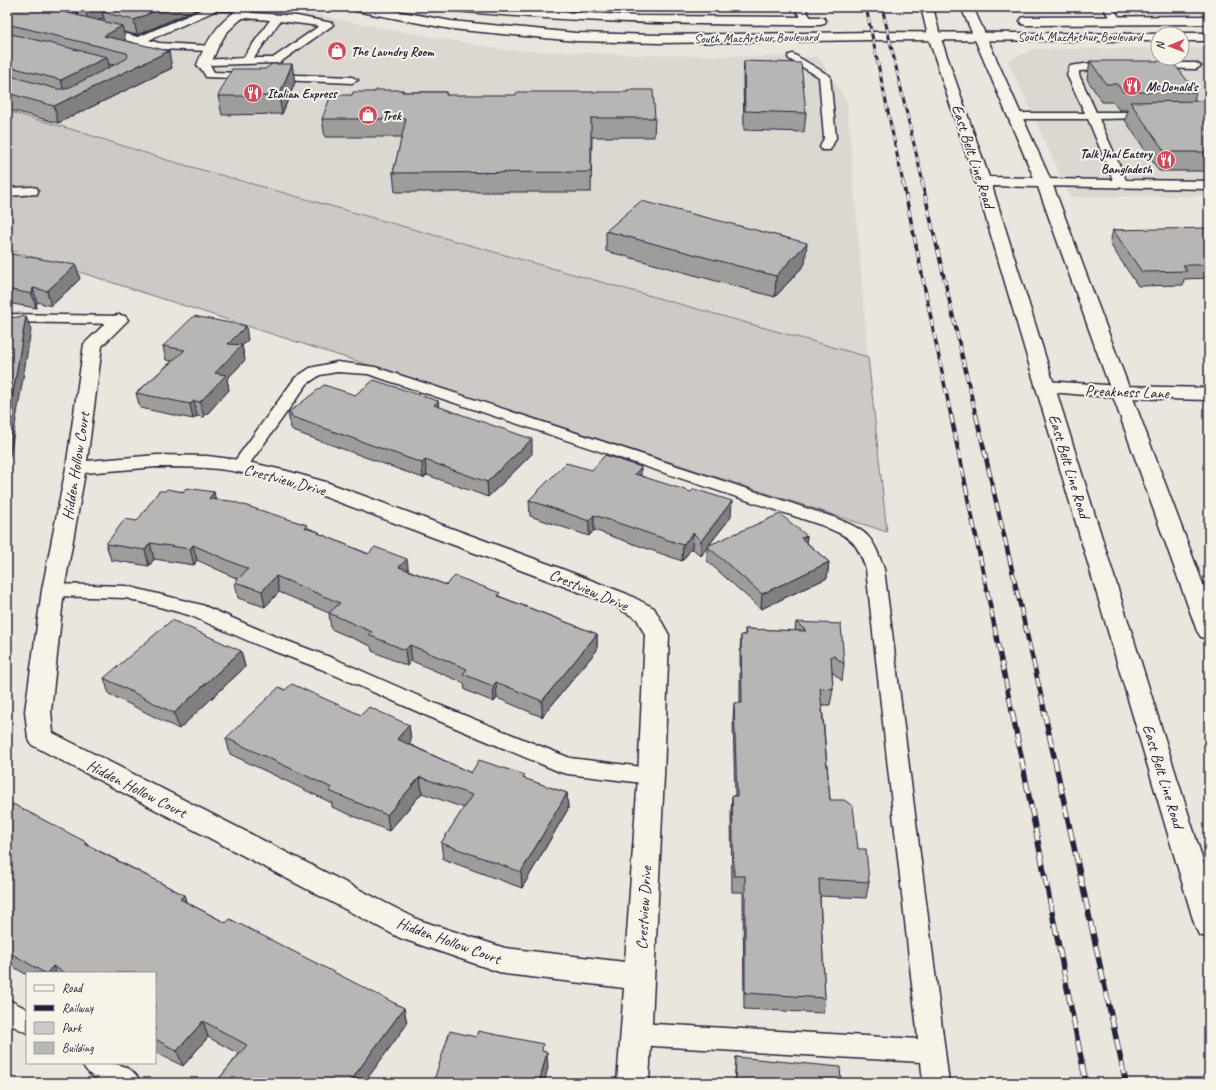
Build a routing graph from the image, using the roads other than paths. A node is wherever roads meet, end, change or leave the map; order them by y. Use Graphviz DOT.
graph roads {
  1 [pos="216,7"];
  2 [pos="356,7"];
  3 [pos="457,7"];
  4 [pos="799,7"];
  5 [pos="927,7"];
  6 [pos="967,7"];
  7 [pos="1108,7"];
  8 [pos="246,11"];
  9 [pos="586,12"];
  10 [pos="277,18"];
  11 [pos="110,20"];
  12 [pos="1116,20"];
  13 [pos="1209,20"];
  14 [pos="808,21"];
  15 [pos="831,21"];
  16 [pos="918,21"];
  17 [pos="931,21"];
  18 [pos="945,21"];
  19 [pos="958,21"];
  20 [pos="972,21"];
  21 [pos="988,21"];
  22 [pos="1011,21"];
  23 [pos="576,36"];
  24 [pos="934,36"];
  25 [pos="978,36"];
  26 [pos="1150,37"];
  27 [pos="1190,37"];
  28 [pos="1209,37"];
  29 [pos="138,41"];
  30 [pos="210,48"];
  31 [pos="793,57"];
  32 [pos="246,62"];
  33 [pos="204,64"];
  34 [pos="1121,66"];
  35 [pos="1143,66"];
  36 [pos="1196,66"];
  37 [pos="352,80"];
  38 [pos="1162,115"];
  39 [pos="1014,116"];
  40 [pos="1092,116"];
  41 [pos="826,147"];
  42 [pos="983,181"];
  43 [pos="1044,183"];
  44 [pos="1121,184"];
  45 [pos="1209,185"];
  46 [pos="32,191"];
  47 [pos="7,192"];
  48 [pos="7,318"];
  49 [pos="119,320"];
  50 [pos="1046,387"];
  51 [pos="1120,392"];
  52 [pos="1209,394"];
  53 [pos="239,466"];
  54 [pos="76,468"];
  55 [pos="53,590"];
  56 [pos="1209,631"];
  57 [pos="651,776"];
  58 [pos="1209,926"];
  59 [pos="639,977"];
  60 [pos="7,1010"];
  61 [pos="26,1021"];
  62 [pos="637,1034"];
  63 [pos="932,1051"];
  64 [pos="97,1064"];
  65 [pos="128,1083"];
  66 [pos="633,1083"];
  67 [pos="936,1083"];
  1 -- 8 [label="lane"];
  1 -- 29 [label="lane"];
  2 -- 23 [label="main road, South MacArthur Boulevard"];
  3 -- 9 [label="main road, South MacArthur Boulevard"];
  4 -- 14 [label="lane"];
  5 -- 17 [label="main road, East Belt Line Road"];
  6 -- 20 [label="main road"];
  7 -- 12 [label="lane"];
  8 -- 10 [label="lane"];
  8 -- 30 [label="main road"];
  9 -- 14 [label="main road, South MacArthur Boulevard"];
  9 -- 23 [label="main road"];
  10 -- 32 [label="lane"];
  10 -- 32 [label="lane"];
  11 -- 29 [label="lane"];
  12 -- 13 [label="main road, South MacArthur Boulevard"];
  12 -- 22 [label="main road, South MacArthur Boulevard"];
  14 -- 15 [label="main road, South MacArthur Boulevard"];
  16 -- 17 [label="main road"];
  17 -- 18 [label="main road"];
  17 -- 24 [label="main road, East Belt Line Road"];
  19 -- 20 [label="main road"];
  20 -- 21 [label="main road"];
  20 -- 25 [label="main road"];
  23 -- 24 [label="main road, South MacArthur Boulevard"];
  24 -- 25 [label="main road, South MacArthur Boulevard"];
  24 -- 42 [label="main road, East Belt Line Road"];
  25 -- 26 [label="main road, South MacArthur Boulevard"];
  25 -- 39 [label="main road"];
  27 -- 28 [label="main road"];
  29 -- 30 [label="lane"];
  30 -- 33 [label="main road"];
  31 -- 41 [label="lane"];
  32 -- 33 [label="lane"];
  33 -- 37 [label="lane"];
  34 -- 40 [label="lane"];
  35 -- 36 [label="lane"];
  38 -- 40 [label="lane"];
  39 -- 40 [label="lane"];
  39 -- 43 [label="main road"];
  40 -- 44 [label="lane"];
  42 -- 43 [label="main road"];
  42 -- 50 [label="main road, East Belt Line Road"];
  43 -- 44 [label="lane"];
  43 -- 51 [label="main road"];
  44 -- 45 [label="lane"];
  46 -- 47 [label="lane"];
  48 -- 49 [label="lane"];
  49 -- 54 [label="main road, Hidden Hollow Court"];
  50 -- 51 [label="main road, Preakness Lane"];
  50 -- 58 [label="main road, East Belt Line Road"];
  51 -- 52 [label="main road, Preakness Lane"];
  51 -- 56 [label="main road"];
  53 -- 54 [label="main road, Crestview Drive"];
  53 -- 57 [label="main road, Crestview Drive"];
  53 -- 63 [label="lane"];
  54 -- 55 [label="main road, Hidden Hollow Court"];
  55 -- 57 [label="lane"];
  55 -- 59 [label="main road, Hidden Hollow Court"];
  57 -- 59 [label="main road, Crestview Drive"];
  59 -- 62 [label="main road, Crestview Drive"];
  60 -- 61 [label="lane"];
  62 -- 63 [label="lane"];
  62 -- 66 [label="main road, Crestview Drive"];
  63 -- 67 [label="lane"];
  64 -- 65 [label="lane"];
}
